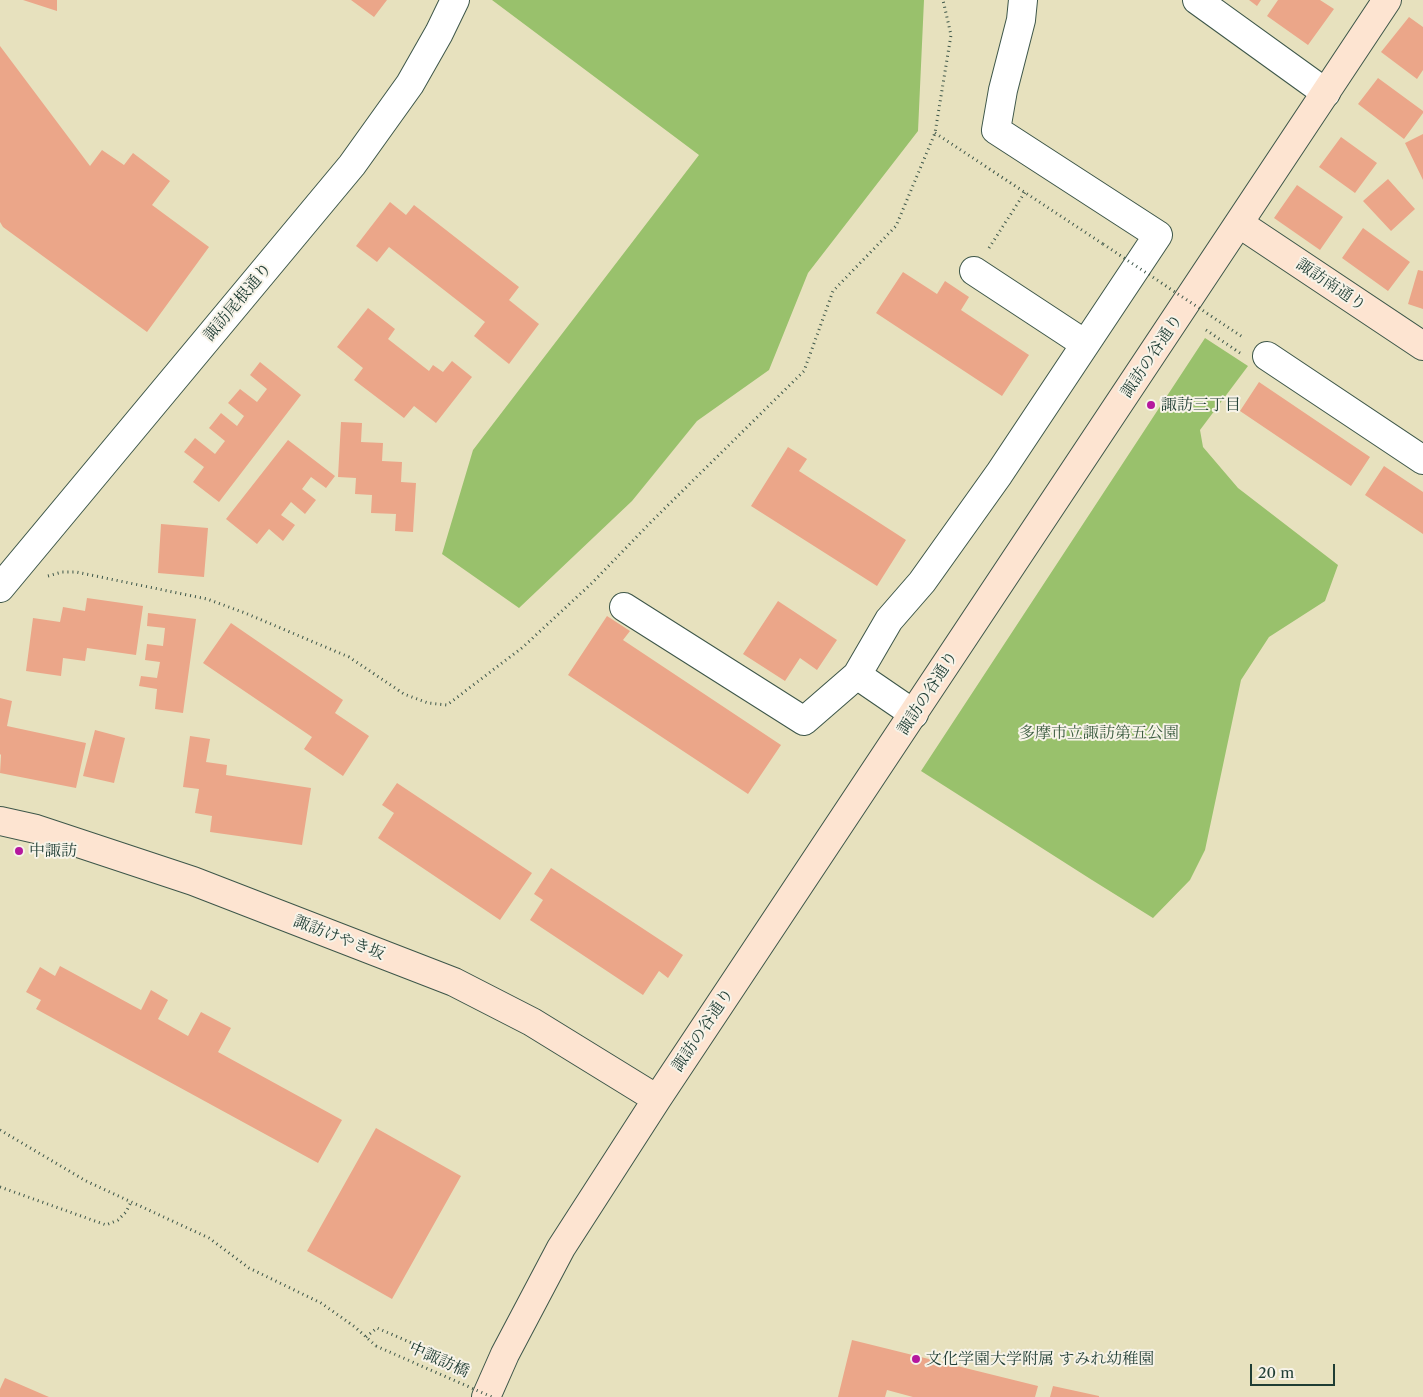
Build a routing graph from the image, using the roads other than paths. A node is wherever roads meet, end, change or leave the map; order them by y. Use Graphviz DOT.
graph roads {
  1 [pos="455,0"];
  2 [pos="1022,0"];
  3 [pos="1197,0"];
  4 [pos="1387,0"];
  5 [pos="1326,93"];
  6 [pos="1240,224"];
  7 [pos="974,271"];
  8 [pos="1085,344"];
  9 [pos="1423,346"];
  10 [pos="1256,356"];
  11 [pos="1423,460"];
  12 [pos="0,588"];
  13 [pos="624,606"];
  14 [pos="857,675"];
  15 [pos="914,714"];
  16 [pos="0,821"];
  17 [pos="657,1099"];
  18 [pos="486,1397"];
  1 -- 12 [label="street, 諏訪尾根通り"];
  2 -- 8 [label="street"];
  3 -- 5 [label="street"];
  4 -- 5 [label="street, 諏訪の谷通り"];
  5 -- 6 [label="street, 諏訪の谷通り"];
  6 -- 9 [label="street, 諏訪南通り"];
  6 -- 15 [label="street, 諏訪の谷通り"];
  7 -- 8 [label="street"];
  8 -- 14 [label="street"];
  10 -- 11 [label="street"];
  13 -- 14 [label="street"];
  14 -- 15 [label="street"];
  15 -- 17 [label="street, 諏訪の谷通り"];
  16 -- 17 [label="street, 諏訪けやき坂"];
  17 -- 18 [label="street, 諏訪の谷通り"];
}
